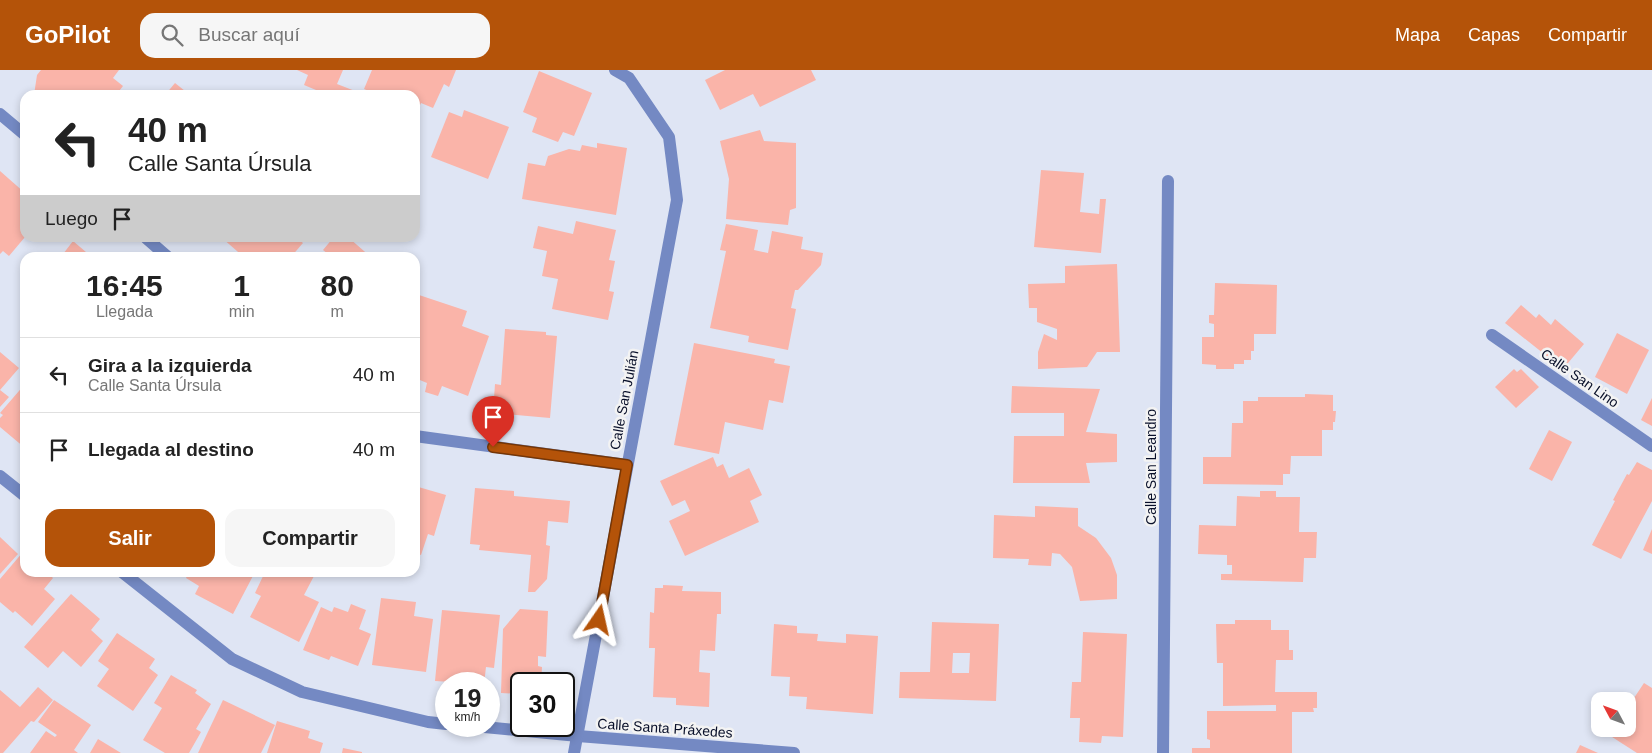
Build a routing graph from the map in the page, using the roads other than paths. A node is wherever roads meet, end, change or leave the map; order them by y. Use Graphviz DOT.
graph roads {
  1 [pos="615,70"];
  2 [pos="0,114"];
  3 [pos="20,131"];
  4 [pos="1168,181"];
  5 [pos="151,242"];
  6 [pos="163,252"];
  7 [pos="1492,335"];
  8 [pos="420,437"];
  9 [pos="1652,446"];
  10 [pos="627,465"];
  11 [pos="0,476"];
  12 [pos="20,492"];
  13 [pos="128,577"];
  14 [pos="435,723"];
  15 [pos="500,728"];
  16 [pos="578,736"];
  17 [pos="574,753"];
  18 [pos="794,753"];
  19 [pos="1164,753"];
  1 -- 10 [label="street, Calle San Julián"];
  2 -- 3 [label="street"];
  4 -- 19 [label="street, Calle San Leandro"];
  5 -- 6 [label="street"];
  7 -- 9 [label="street, Calle San Lino"];
  8 -- 10 [label="street"];
  10 -- 16 [label="street, Calle San Julián"];
  11 -- 12 [label="street"];
  13 -- 14 [label="street"];
  15 -- 16 [label="street, Calle Santa Práxedes"];
  16 -- 17 [label="street, Calle San Julián"];
  16 -- 18 [label="street, Calle Santa Práxedes"];
}
